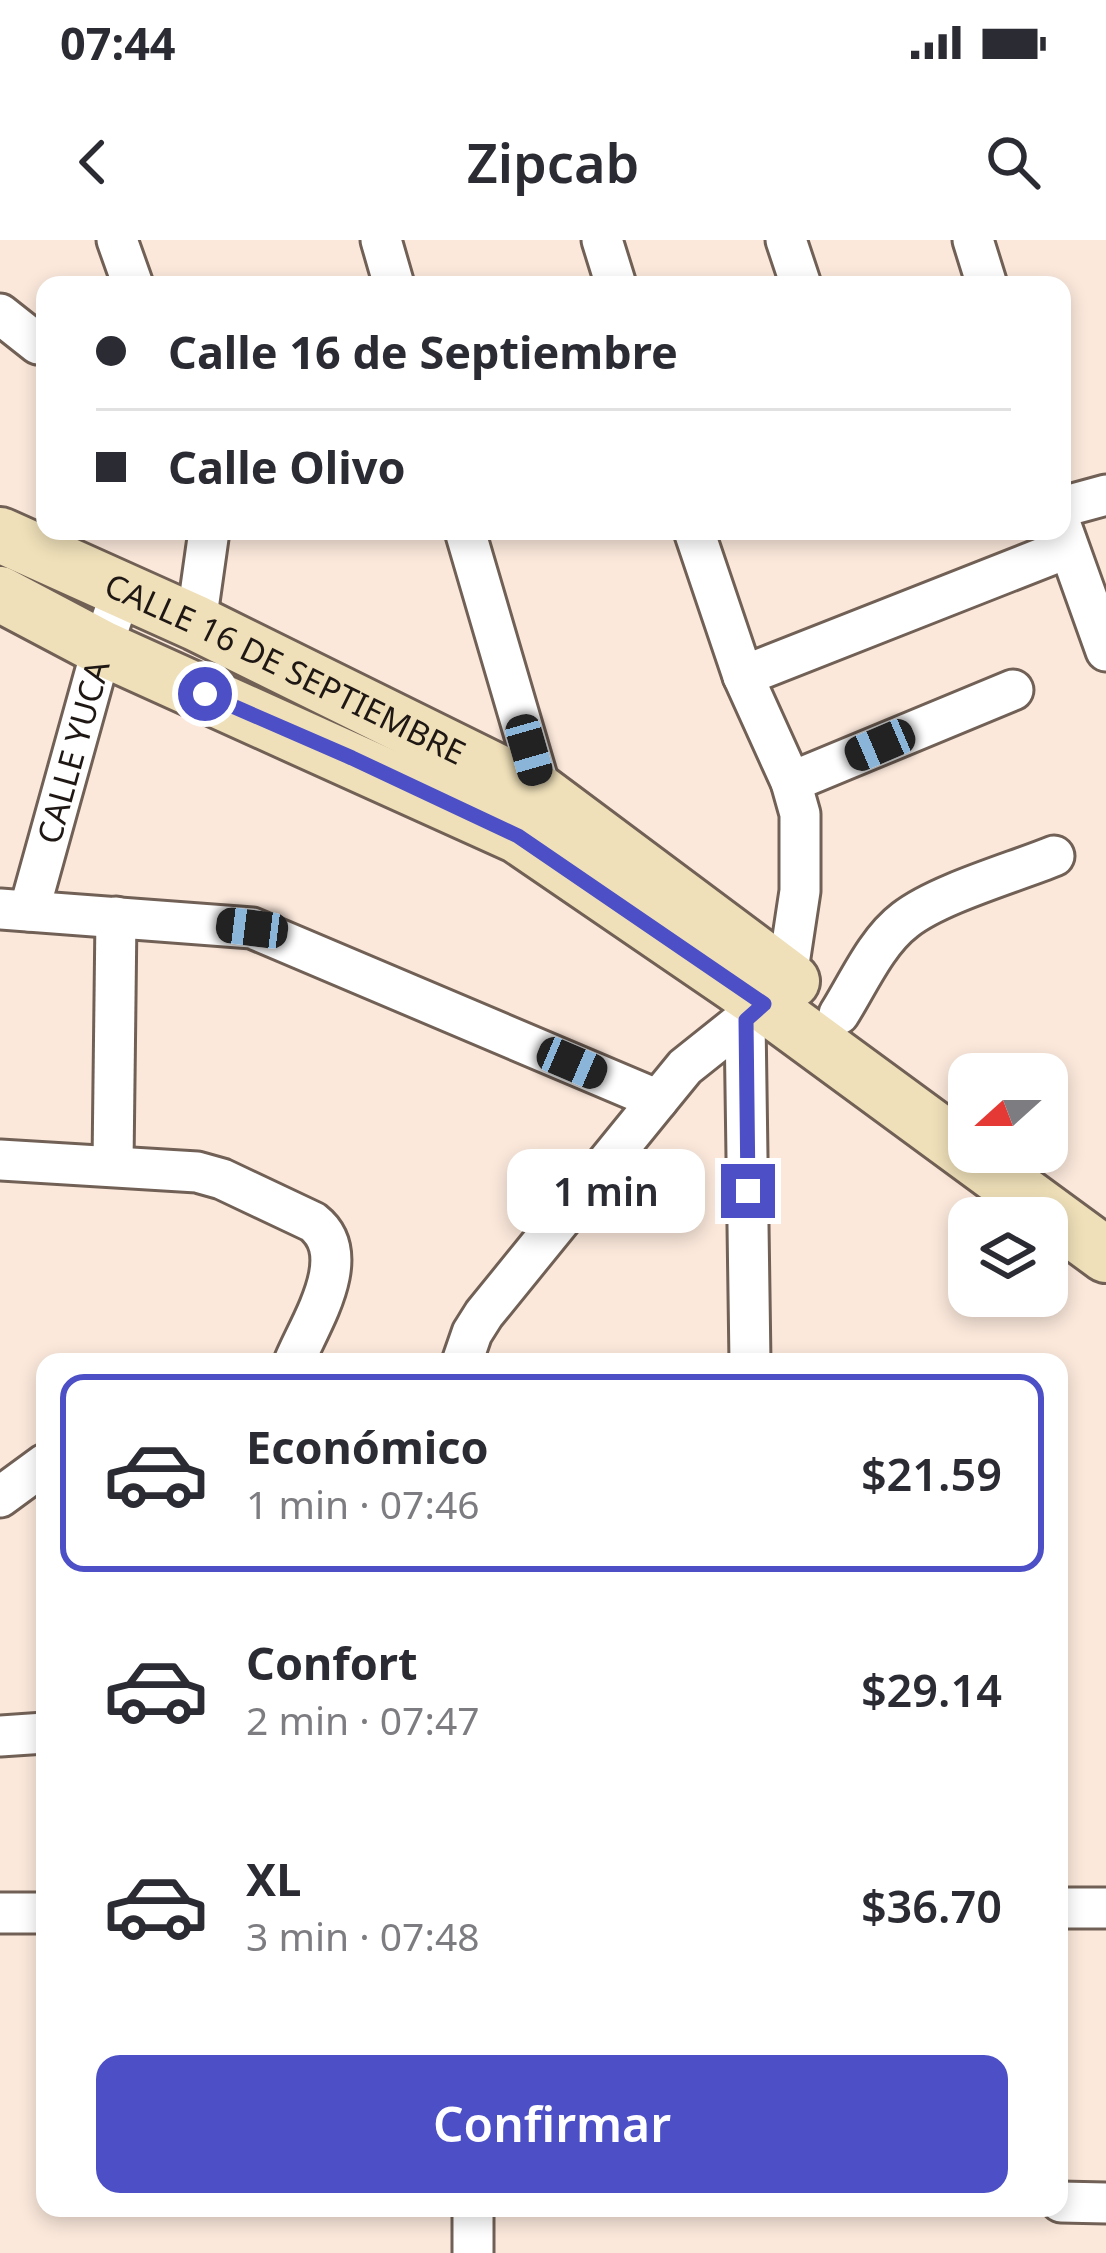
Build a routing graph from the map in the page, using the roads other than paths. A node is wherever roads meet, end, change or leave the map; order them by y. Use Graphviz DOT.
graph roads {
  1 [pos="117,240"];
  2 [pos="381,240"];
  3 [pos="602,240"];
  4 [pos="786,240"];
  5 [pos="973,240"];
  6 [pos="131,276"];
  7 [pos="391,276"];
  8 [pos="613,276"];
  9 [pos="798,276"];
  10 [pos="984,276"];
  11 [pos="0,314"];
  12 [pos="36,342"];
  13 [pos="1106,495"];
  14 [pos="1071,505"];
  15 [pos="0,535"];
  16 [pos="208,540"];
  17 [pos="468,540"];
  18 [pos="697,540"];
  19 [pos="1060,540"];
  20 [pos="1066,540"];
  21 [pos="121,592"];
  22 [pos="0,594"];
  23 [pos="196,623"];
  24 [pos="1104,638"];
  25 [pos="102,648"];
  26 [pos="743,676"];
  27 [pos="1012,690"];
  28 [pos="791,782"];
  29 [pos="542,794"];
  30 [pos="1054,856"];
  31 [pos="15,910"];
  32 [pos="116,917"];
  33 [pos="766,1000"];
  34 [pos="839,1014"];
  35 [pos="948,1094"];
  36 [pos="658,1100"];
  37 [pos="0,1160"];
  38 [pos="113,1164"];
  39 [pos="1056,1173"];
  40 [pos="1106,1210"];
  41 [pos="1106,1255"];
  42 [pos="297,1353"];
  43 [pos="465,1353"];
  44 [pos="750,1353"];
  45 [pos="36,1471"];
  46 [pos="0,1497"];
  47 [pos="36,1734"];
  48 [pos="0,1736"];
  49 [pos="1068,1908"];
  50 [pos="1106,1908"];
  51 [pos="0,1913"];
  52 [pos="36,1913"];
  53 [pos="1068,2203"];
  54 [pos="1106,2203"];
  55 [pos="473,2217"];
  56 [pos="472,2253"];
  1 -- 6 [label="street"];
  2 -- 7 [label="street"];
  3 -- 8 [label="street"];
  4 -- 9 [label="street"];
  5 -- 10 [label="street"];
  11 -- 12 [label="street"];
  13 -- 14 [label="street"];
  15 -- 21 [label="main road, CALLE 16 DE SEPTIEMBRE"];
  16 -- 23 [label="street"];
  17 -- 29 [label="street"];
  18 -- 26 [label="street"];
  19 -- 26 [label="street"];
  20 -- 24 [label="street"];
  21 -- 23 [label="main road, CALLE 16 DE SEPTIEMBRE"];
  21 -- 25 [label="street, CALLE YUCA"];
  22 -- 25 [label="main road, CALLE 16 DE SEPTIEMBRE"];
  23 -- 29 [label="main road, CALLE 16 DE SEPTIEMBRE"];
  25 -- 31 [label="street, CALLE YUCA"];
  25 -- 33 [label="main road, CALLE 16 DE SEPTIEMBRE"];
  26 -- 28 [label="street"];
  27 -- 28 [label="street"];
  28 -- 33 [label="street"];
  29 -- 33 [label="main road, CALLE 16 DE SEPTIEMBRE"];
  30 -- 34 [label="street"];
  31 -- 32 [label="street"];
  32 -- 36 [label="street"];
  32 -- 38 [label="street"];
  33 -- 34 [label="main road, CALLE 16 DE SEPTIEMBRE"];
  33 -- 36 [label="street"];
  33 -- 41 [label="main road, CALLE 16 DE SEPTIEMBRE"];
  33 -- 44 [label="street"];
  34 -- 35 [label="main road, CALLE 16 DE SEPTIEMBRE"];
  36 -- 43 [label="street"];
  37 -- 38 [label="street"];
  38 -- 42 [label="street"];
  39 -- 40 [label="main road"];
  45 -- 46 [label="street"];
  47 -- 48 [label="street"];
  49 -- 50 [label="street"];
  51 -- 52 [label="street"];
  53 -- 54 [label="street"];
  55 -- 56 [label="street"];
}
